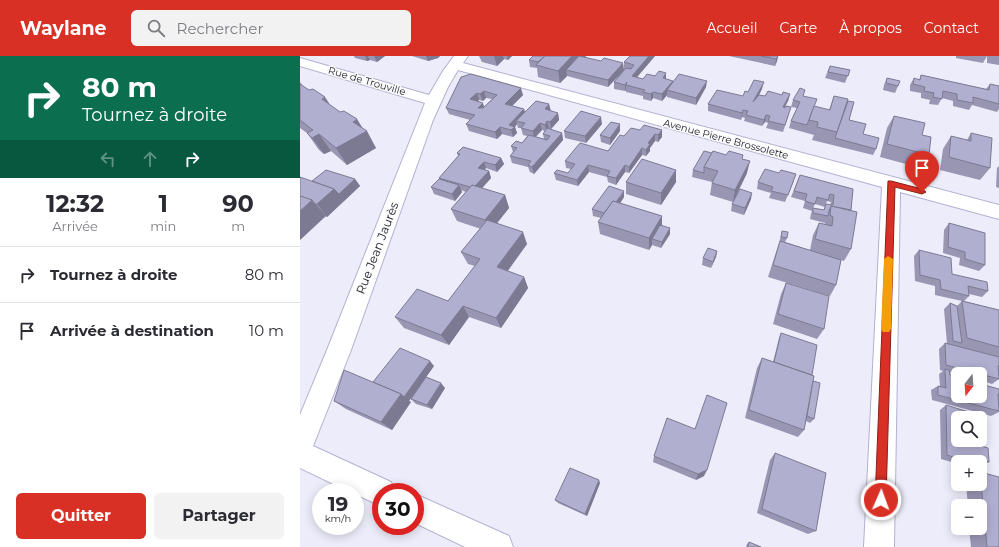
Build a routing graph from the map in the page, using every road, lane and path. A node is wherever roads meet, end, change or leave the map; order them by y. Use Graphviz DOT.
graph roads {
  1 [pos="458,61"];
  2 [pos="300,62"];
  3 [pos="434,101"];
  4 [pos="891,183"];
  5 [pos="999,212"];
  6 [pos="305,420"];
  7 [pos="300,444"];
  8 [pos="300,454"];
  9 [pos="372,488"];
  10 [pos="424,512"];
  11 [pos="498,547"];
  12 [pos="879,547"];
  1 -- 3 [label="street, Rue Jean Jaurès"];
  1 -- 4 [label="street, Avenue Pierre Brossolette"];
  2 -- 3 [label="street, Rue de Trouville"];
  3 -- 6 [label="street, Rue Jean Jaurès"];
  4 -- 5 [label="street, Avenue Pierre Brossolette"];
  4 -- 12 [label="street"];
  6 -- 7 [label="street, Rue Jean Jaurès"];
  8 -- 9 [label="street"];
  10 -- 11 [label="street"];
}
